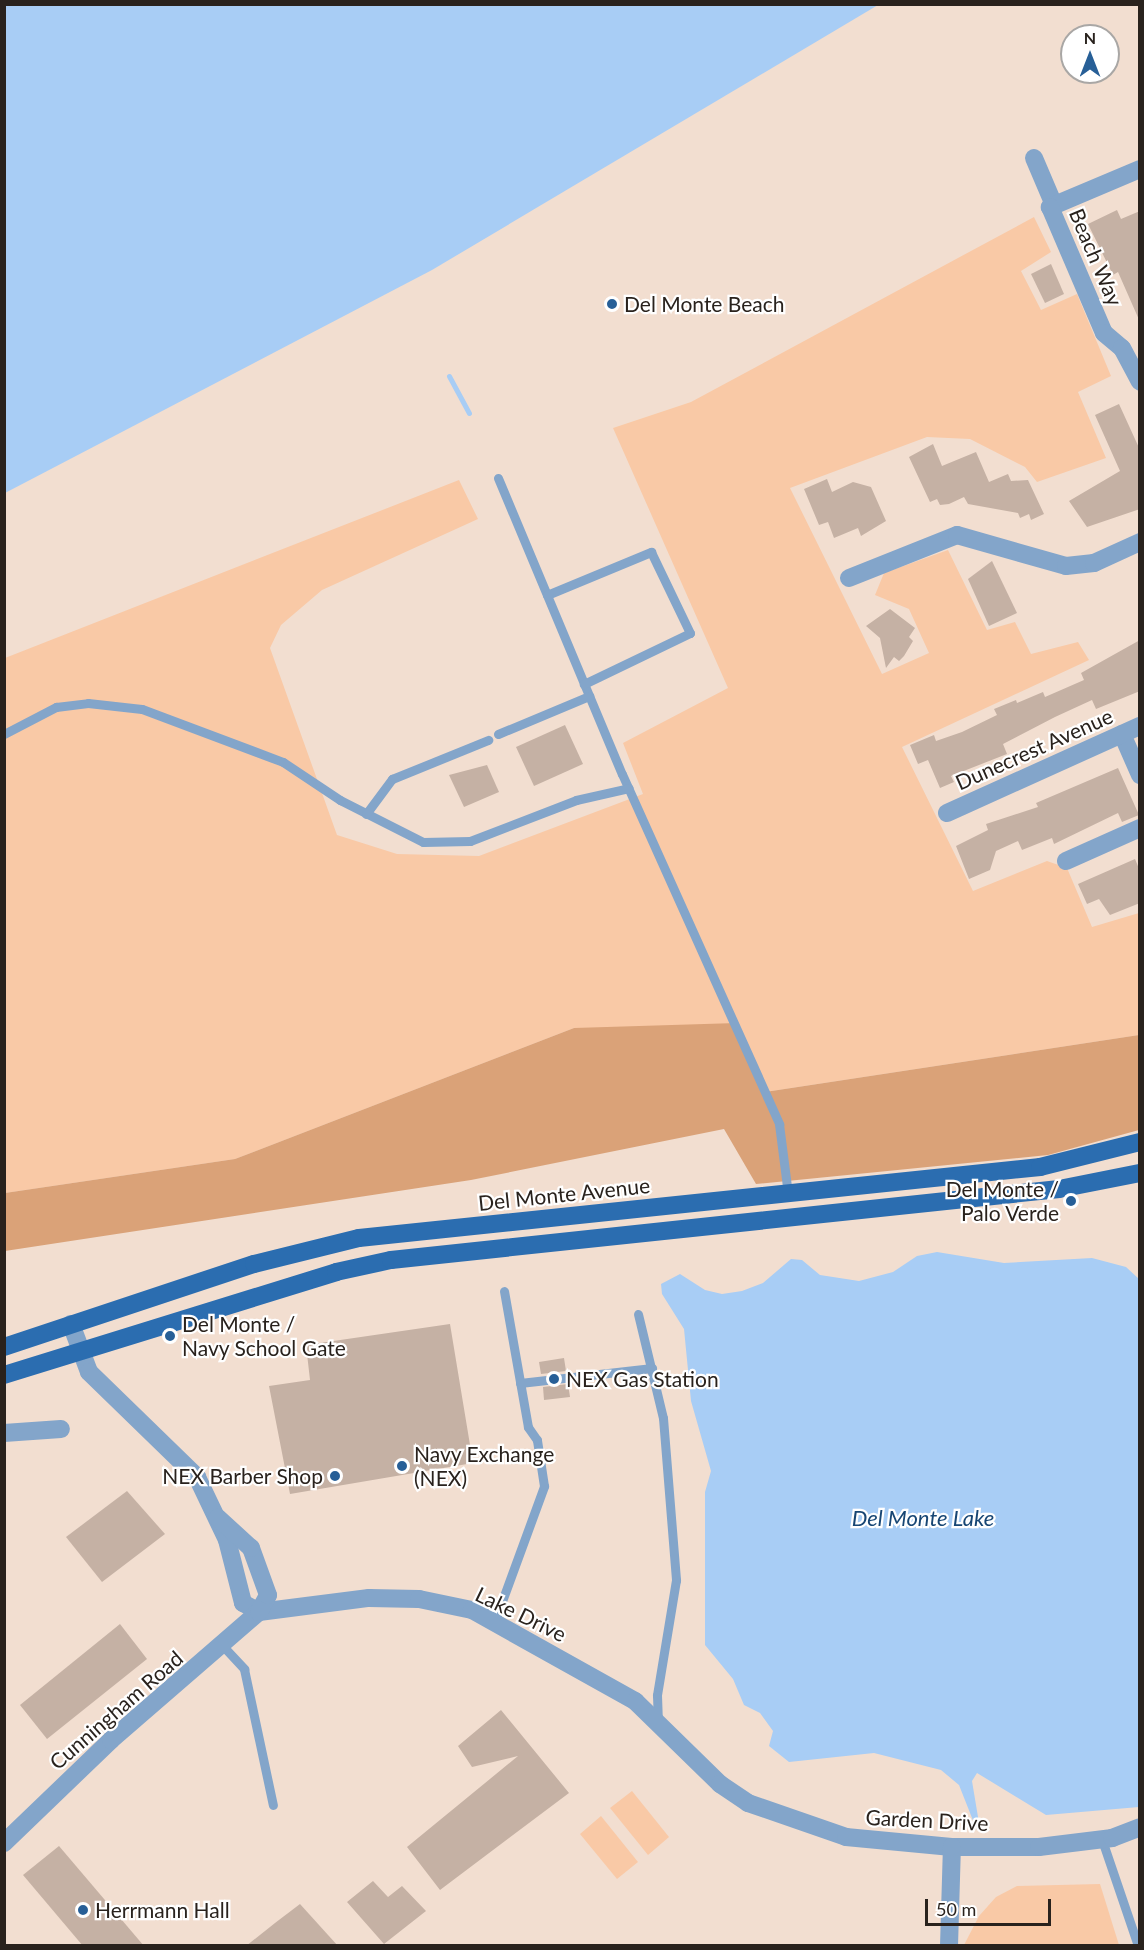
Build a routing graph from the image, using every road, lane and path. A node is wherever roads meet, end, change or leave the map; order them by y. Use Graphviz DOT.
graph roads {
  1 [pos="1034,158"];
  2 [pos="1140,169"];
  3 [pos="1052,206"];
  4 [pos="1135,358"];
  5 [pos="1140,382"];
  6 [pos="498,478"];
  7 [pos="1140,542"];
  8 [pos="849,578"];
  9 [pos="547,595"];
  10 [pos="584,684"];
  11 [pos="589,696"];
  12 [pos="1140,726"];
  13 [pos="4,734"];
  14 [pos="498,734"];
  15 [pos="1122,734"];
  16 [pos="488,740"];
  17 [pos="1140,775"];
  18 [pos="629,788"];
  19 [pos="947,813"];
  20 [pos="366,814"];
  21 [pos="1140,828"];
  22 [pos="1066,861"];
  23 [pos="1140,1142"];
  24 [pos="1140,1173"];
  25 [pos="788,1194"];
  26 [pos="504,1291"];
  27 [pos="638,1314"];
  28 [pos="71,1324"];
  29 [pos="4,1347"];
  30 [pos="80,1349"];
  31 [pos="652,1368"];
  32 [pos="4,1375"];
  33 [pos="520,1383"];
  34 [pos="61,1428"];
  35 [pos="4,1433"];
  36 [pos="218,1518"];
  37 [pos="260,1612"];
  38 [pos="495,1623"];
  39 [pos="222,1646"];
  40 [pos="658,1720"];
  41 [pos="720,1784"];
  42 [pos="273,1805"];
  43 [pos="1140,1827"];
  44 [pos="1102,1840"];
  45 [pos="4,1843"];
  46 [pos="952,1847"];
  47 [pos="949,1946"];
  48 [pos="1138,1946"];
  1 -- 3 [label="street, Beach Way"];
  2 -- 3 [label="street"];
  3 -- 4 [label="street, Beach Way"];
  4 -- 5 [label="street, Beach Way"];
  6 -- 9 [label="lane"];
  7 -- 8 [label="street"];
  9 -- 10 [label="lane"];
  9 -- 10 [label="lane"];
  10 -- 11 [label="lane"];
  11 -- 14 [label="lane"];
  11 -- 18 [label="lane"];
  12 -- 15 [label="street, Dunecrest Avenue"];
  13 -- 20 [label="lane"];
  15 -- 17 [label="street"];
  15 -- 19 [label="street, Dunecrest Avenue"];
  16 -- 20 [label="lane"];
  18 -- 20 [label="lane"];
  18 -- 25 [label="lane"];
  21 -- 22 [label="street"];
  23 -- 25 [label="main road, Del Monte Avenue"];
  24 -- 30 [label="main road, Del Monte Avenue"];
  25 -- 28 [label="main road, Del Monte Avenue"];
  26 -- 33 [label="lane"];
  27 -- 31 [label="lane"];
  28 -- 29 [label="main road, Del Monte Avenue"];
  28 -- 30 [label="street"];
  30 -- 32 [label="main road, Del Monte Avenue"];
  30 -- 36 [label="street"];
  31 -- 33 [label="lane"];
  31 -- 40 [label="lane"];
  33 -- 38 [label="lane"];
  34 -- 35 [label="street"];
  36 -- 37 [label="street"];
  36 -- 37 [label="street"];
  37 -- 38 [label="street, Lake Drive"];
  37 -- 39 [label="street, Cunningham Road"];
  38 -- 40 [label="street, Lake Drive"];
  39 -- 42 [label="lane"];
  39 -- 45 [label="street, Cunningham Road"];
  40 -- 41 [label="street, Lake Drive"];
  41 -- 46 [label="street, Garden Drive"];
  43 -- 44 [label="street, Garden Drive"];
  44 -- 46 [label="street, Garden Drive"];
  44 -- 48 [label="lane"];
  46 -- 47 [label="street"];
}
